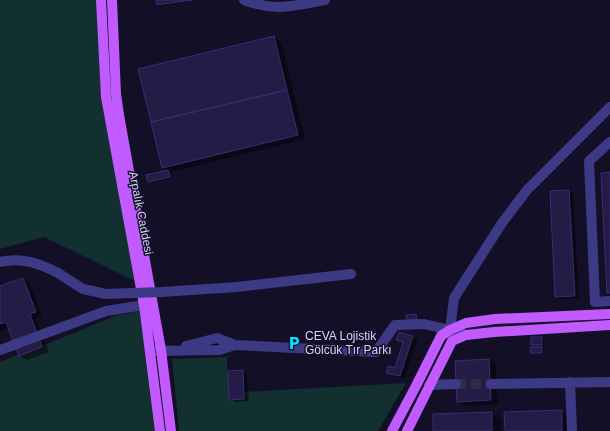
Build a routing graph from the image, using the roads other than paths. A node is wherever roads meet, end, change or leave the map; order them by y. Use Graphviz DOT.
graph roads {
  1 [pos="100,0"];
  2 [pos="112,0"];
  3 [pos="244,0"];
  4 [pos="325,0"];
  5 [pos="610,107"];
  6 [pos="610,142"];
  7 [pos="0,262"];
  8 [pos="351,274"];
  9 [pos="610,301"];
  10 [pos="144,305"];
  11 [pos="610,314"];
  12 [pos="610,325"];
  13 [pos="450,330"];
  14 [pos="466,335"];
  15 [pos="0,350"];
  16 [pos="161,350"];
  17 [pos="570,382"];
  18 [pos="610,382"];
  19 [pos="456,384"];
  20 [pos="491,384"];
  21 [pos="429,385"];
  22 [pos="160,431"];
  23 [pos="171,431"];
  24 [pos="392,431"];
  25 [pos="407,431"];
  26 [pos="572,431"];
  1 -- 10 [label="main road, Arpalık Caddesi"];
  2 -- 16 [label="main road"];
  3 -- 4 [label="street"];
  5 -- 13 [label="street"];
  6 -- 9 [label="street"];
  7 -- 8 [label="street, bridge"];
  10 -- 15 [label="street"];
  10 -- 16 [label="main road, Arpalık Caddesi"];
  11 -- 13 [label="main road"];
  12 -- 14 [label="main road"];
  13 -- 14 [label="street"];
  13 -- 16 [label="street"];
  13 -- 24 [label="main road"];
  14 -- 21 [label="main road"];
  16 -- 22 [label="main road, Arpalık Caddesi"];
  16 -- 23 [label="main road"];
  17 -- 18 [label="street"];
  17 -- 20 [label="street"];
  17 -- 26 [label="street"];
  19 -- 21 [label="street"];
  21 -- 25 [label="main road"];
}
